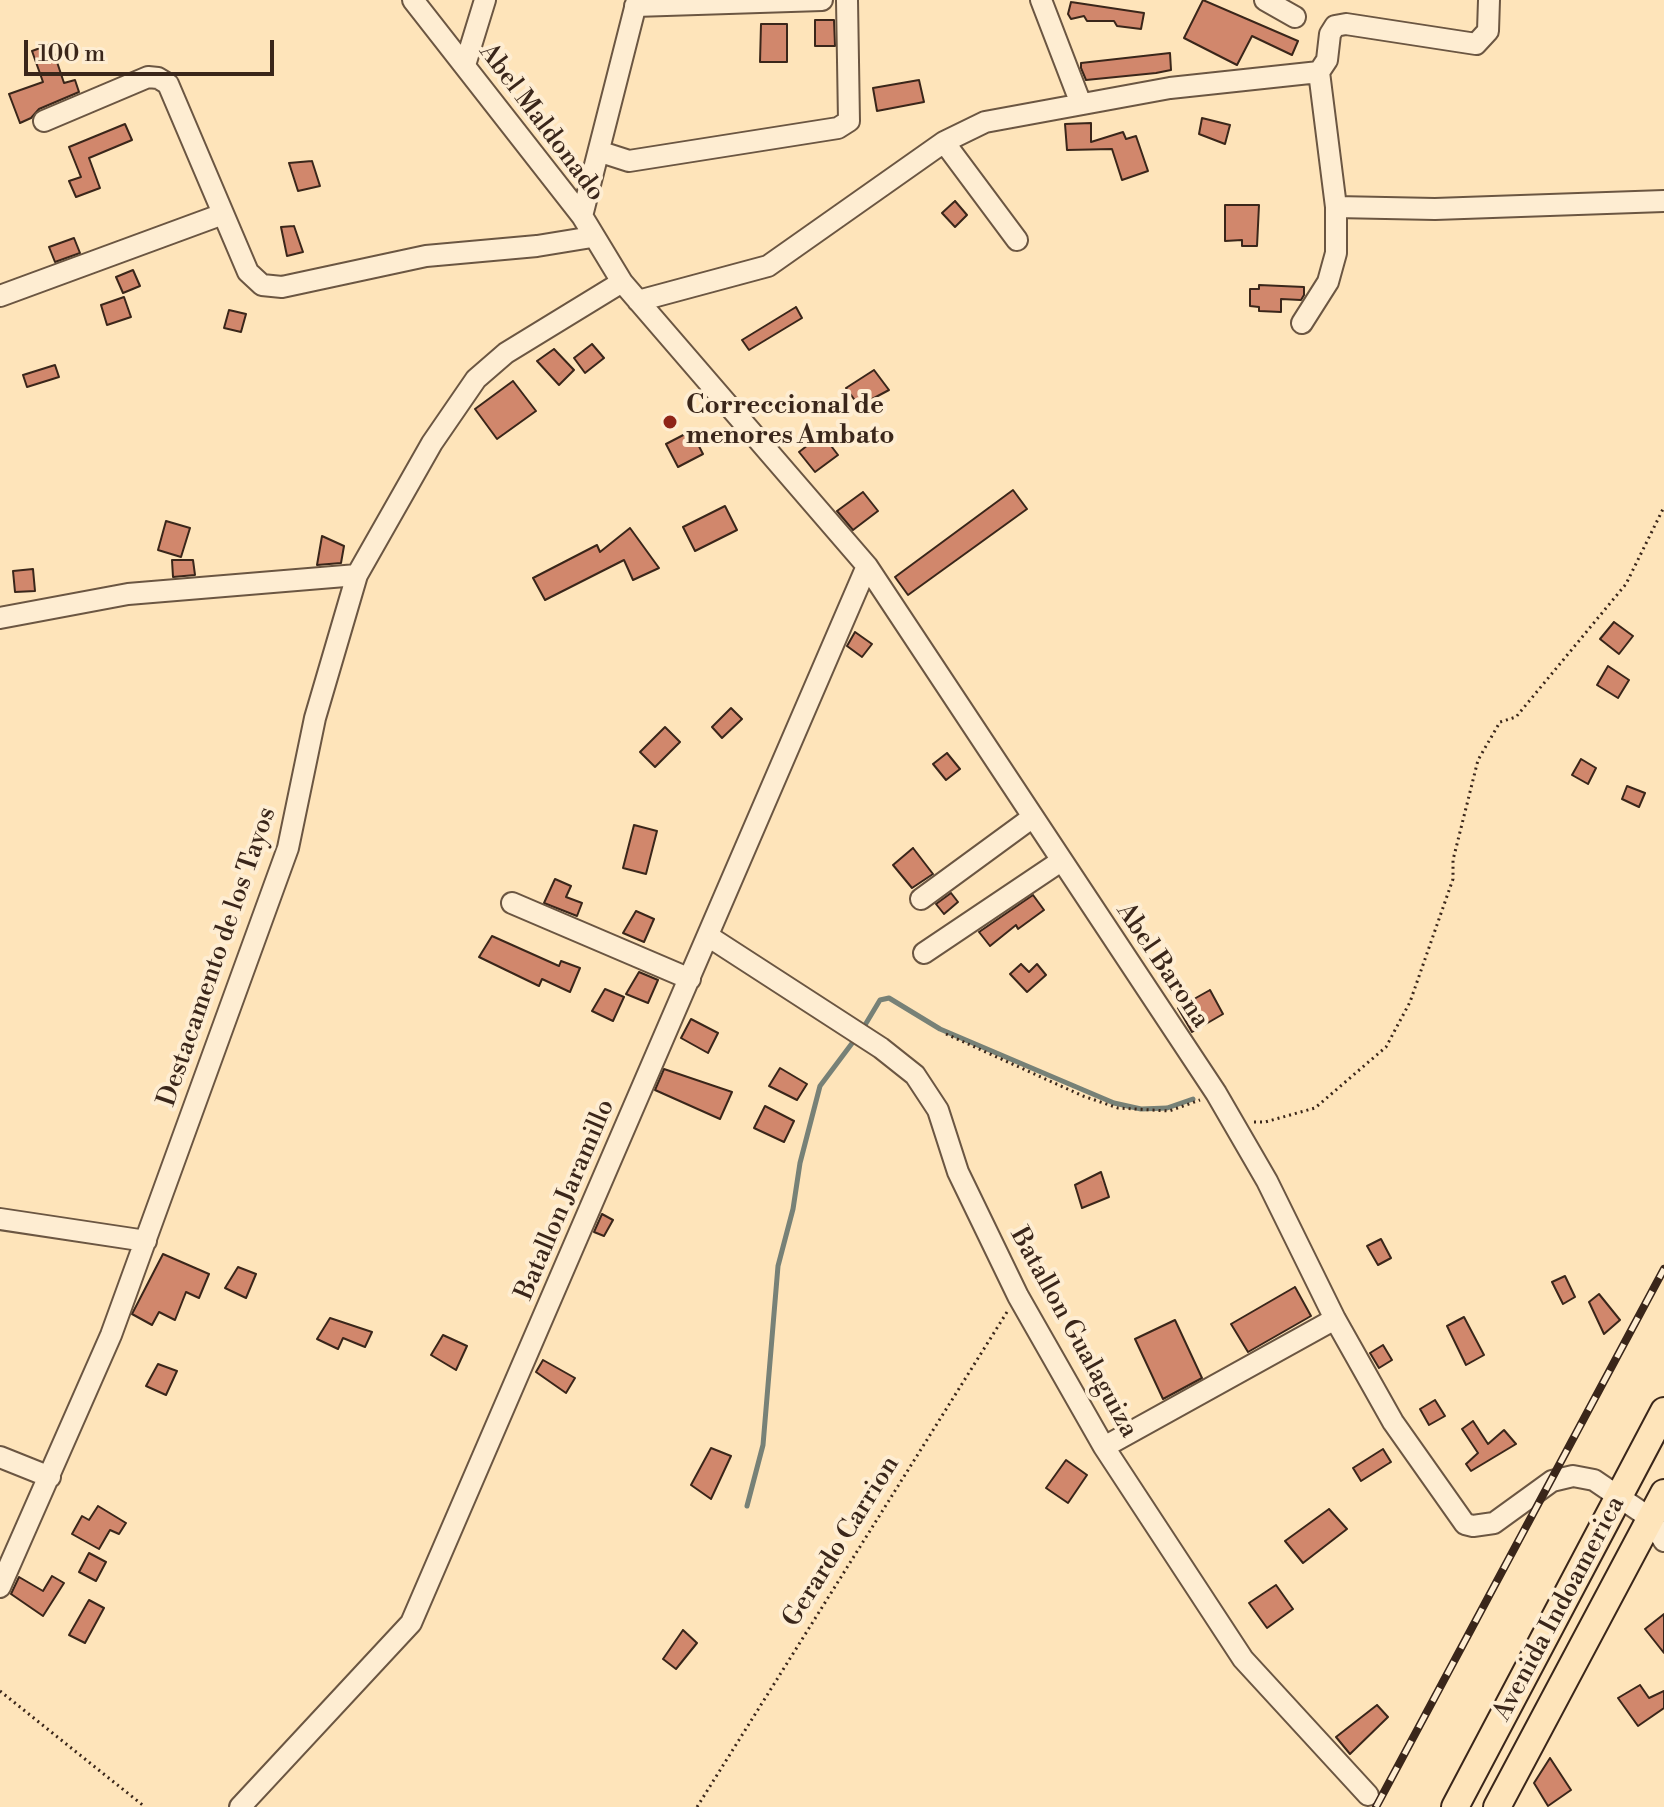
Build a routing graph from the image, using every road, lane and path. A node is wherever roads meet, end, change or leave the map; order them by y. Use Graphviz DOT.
graph roads {
  1 [pos="413,0"];
  2 [pos="485,0"];
  3 [pos="822,0"];
  4 [pos="847,0"];
  5 [pos="1041,0"];
  6 [pos="1265,0"];
  7 [pos="1489,0"];
  8 [pos="636,3"];
  9 [pos="1295,17"];
  10 [pos="465,65"];
  11 [pos="1319,72"];
  12 [pos="1081,104"];
  13 [pos="44,121"];
  14 [pos="944,142"];
  15 [pos="601,152"];
  16 [pos="1664,201"];
  17 [pos="1336,207"];
  18 [pos="223,214"];
  19 [pos="582,216"];
  20 [pos="592,237"];
  21 [pos="1017,240"];
  22 [pos="622,282"];
  23 [pos="0,296"];
  24 [pos="638,301"];
  25 [pos="1302,323"];
  26 [pos="1664,507"];
  27 [pos="867,566"];
  28 [pos="357,575"];
  29 [pos="0,618"];
  30 [pos="1033,817"];
  31 [pos="1061,861"];
  32 [pos="921,899"];
  33 [pos="512,903"];
  34 [pos="708,936"];
  35 [pos="924,953"];
  36 [pos="690,979"];
  37 [pos="946,1034"];
  38 [pos="1216,1093"];
  39 [pos="1252,1122"];
  40 [pos="0,1219"];
  41 [pos="146,1241"];
  42 [pos="1018,1296"];
  43 [pos="1335,1319"];
  44 [pos="1664,1411"];
  45 [pos="1104,1447"];
  46 [pos="0,1457"];
  47 [pos="50,1477"];
  48 [pos="1664,1493"];
  49 [pos="1619,1497"];
  50 [pos="1650,1518"];
  51 [pos="1664,1541"];
  52 [pos="0,1587"];
  53 [pos="0,1691"];
  54 [pos="1368,1795"];
  55 [pos="145,1807"];
  56 [pos="240,1807"];
  57 [pos="697,1807"];
  58 [pos="1455,1807"];
  59 [pos="1497,1807"];
  1 -- 10 [label="street, Abel Maldonado"];
  2 -- 10 [label="street"];
  3 -- 8 [label="street"];
  4 -- 15 [label="street"];
  5 -- 12 [label="street"];
  6 -- 9 [label="street"];
  7 -- 11 [label="street"];
  8 -- 15 [label="street"];
  10 -- 19 [label="street, Abel Maldonado"];
  11 -- 12 [label="street"];
  11 -- 17 [label="street"];
  12 -- 14 [label="street"];
  13 -- 18 [label="street"];
  14 -- 21 [label="street"];
  14 -- 24 [label="street"];
  15 -- 19 [label="street"];
  16 -- 17 [label="street"];
  17 -- 25 [label="street"];
  18 -- 20 [label="street"];
  18 -- 23 [label="street"];
  19 -- 20 [label="street, Abel Maldonado"];
  20 -- 22 [label="street, Abel Maldonado"];
  22 -- 24 [label="street, Abel Barona"];
  22 -- 28 [label="street, Destacamento de los Tayos"];
  24 -- 27 [label="street, Abel Barona"];
  26 -- 39 [label="path"];
  27 -- 30 [label="street, Abel Barona"];
  27 -- 34 [label="street, Batallon Jaramillo"];
  28 -- 29 [label="street"];
  28 -- 41 [label="street, Destacamento de los Tayos"];
  30 -- 31 [label="street, Abel Barona"];
  30 -- 32 [label="street"];
  31 -- 35 [label="street"];
  31 -- 38 [label="street, Abel Barona"];
  33 -- 36 [label="street"];
  34 -- 36 [label="street, Batallon Jaramillo"];
  34 -- 42 [label="street, Batallon Gualaguiza"];
  36 -- 56 [label="street, Batallon Jaramillo"];
  37 -- 38 [label="path"];
  38 -- 43 [label="street, Abel Barona"];
  40 -- 41 [label="street"];
  41 -- 47 [label="street, Destacamento de los Tayos"];
  42 -- 45 [label="street, Batallon Gualaguiza"];
  42 -- 57 [label="path, Gerardo Carrion"];
  43 -- 45 [label="street"];
  43 -- 49 [label="street, Abel Barona"];
  44 -- 49 [label="main road, Avenida Indoamerica"];
  45 -- 54 [label="street, Batallon Gualaguiza"];
  46 -- 47 [label="street"];
  47 -- 52 [label="street, Destacamento de los Tayos"];
  48 -- 50 [label="main road, Avenida Indoamerica"];
  49 -- 50 [label="street, Abel Barona"];
  49 -- 58 [label="main road, Avenida Indoamerica"];
  50 -- 51 [label="street, Abel Barona"];
  50 -- 59 [label="main road, Avenida Indoamerica"];
  53 -- 55 [label="path"];
}
